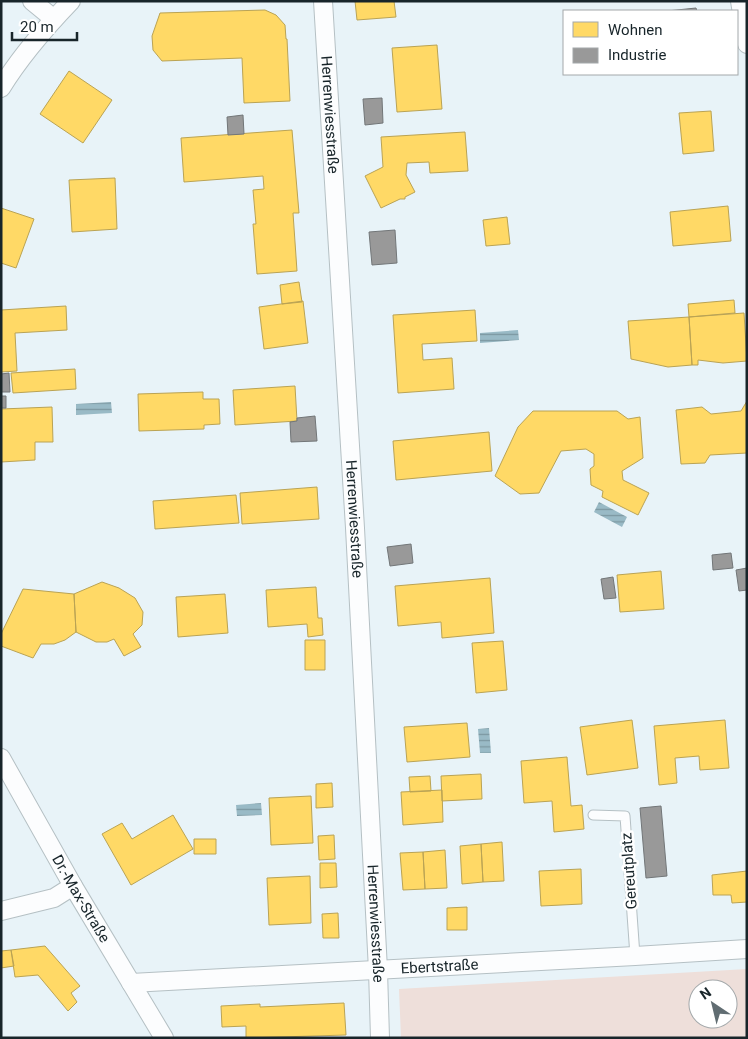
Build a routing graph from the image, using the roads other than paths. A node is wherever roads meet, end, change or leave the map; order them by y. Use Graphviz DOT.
graph roads {
  1 [pos="32,1"];
  2 [pos="71,1"];
  3 [pos="323,1"];
  4 [pos="740,1"];
  5 [pos="54,19"];
  6 [pos="747,44"];
  7 [pos="1,88"];
  8 [pos="1,758"];
  9 [pos="593,815"];
  10 [pos="73,886"];
  11 [pos="1,911"];
  12 [pos="747,949"];
  13 [pos="635,956"];
  14 [pos="378,970"];
  15 [pos="131,983"];
  16 [pos="164,1038"];
  17 [pos="380,1038"];
  1 -- 5 [label="street"];
  2 -- 5 [label="street"];
  3 -- 14 [label="street, Herrenwiesstraße"];
  4 -- 6 [label="street"];
  5 -- 7 [label="street"];
  8 -- 10 [label="street, Dr.-Max-Straße"];
  9 -- 13 [label="lane, Gereutplatz"];
  10 -- 11 [label="street"];
  10 -- 15 [label="street, Dr.-Max-Straße"];
  12 -- 13 [label="street, Ebertstraße"];
  13 -- 14 [label="street, Ebertstraße"];
  14 -- 15 [label="street, Ebertstraße"];
  14 -- 17 [label="street, Herrenwiesstraße"];
  15 -- 16 [label="street, Dr.-Max-Straße"];
}
